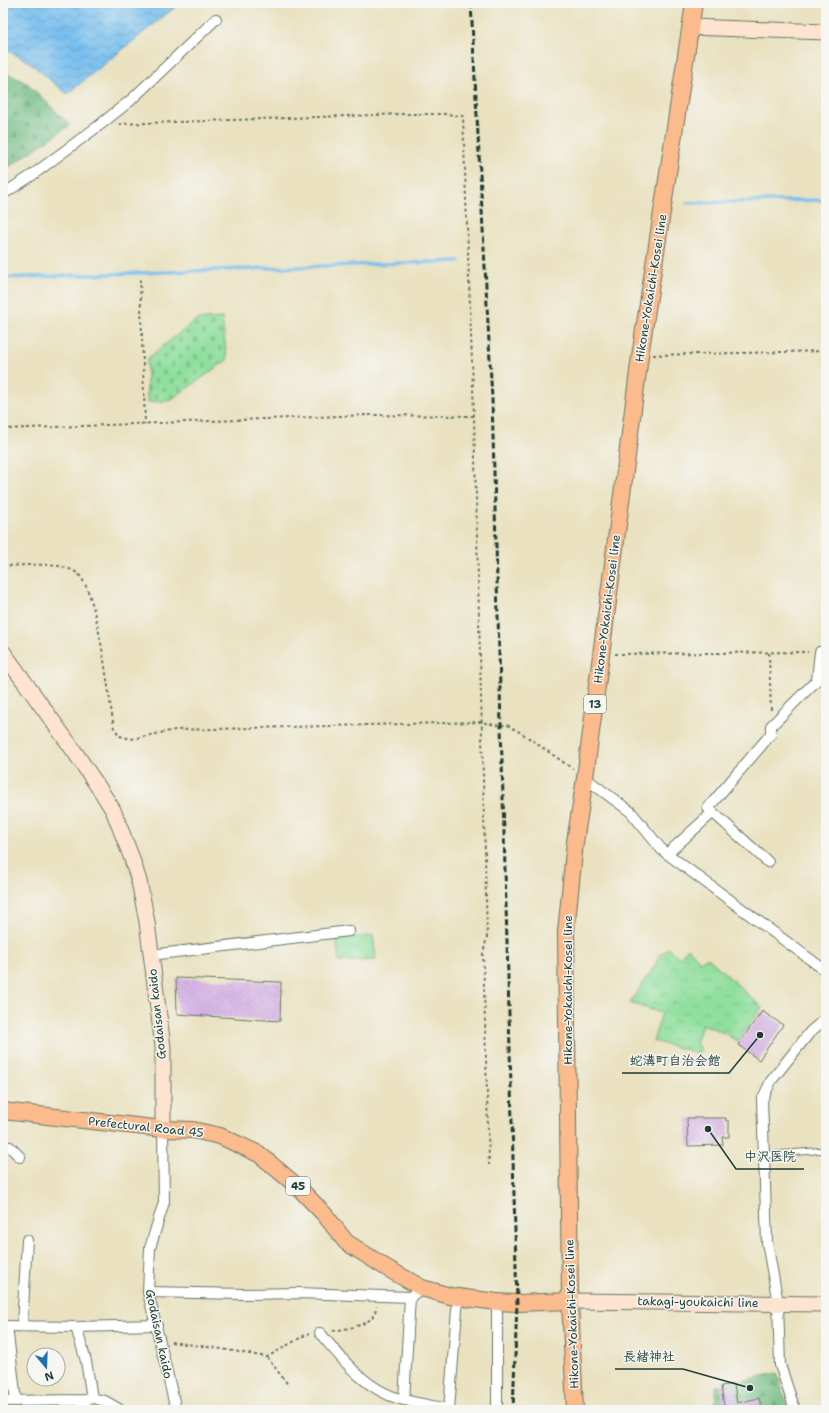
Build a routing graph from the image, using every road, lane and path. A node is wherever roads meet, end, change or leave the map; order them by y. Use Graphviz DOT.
graph roads {
  1 [pos="694,3"];
  2 [pos="216,19"];
  3 [pos="691,27"];
  4 [pos="826,32"];
  5 [pos="101,124"];
  6 [pos="3,194"];
  7 [pos="140,279"];
  8 [pos="826,351"];
  9 [pos="640,356"];
  10 [pos="474,416"];
  11 [pos="145,424"];
  12 [pos="3,429"];
  13 [pos="3,566"];
  14 [pos="3,652"];
  15 [pos="820,652"];
  16 [pos="769,653"];
  17 [pos="602,654"];
  18 [pos="481,722"];
  19 [pos="771,726"];
  20 [pos="585,778"];
  21 [pos="712,813"];
  22 [pos="667,854"];
  23 [pos="768,862"];
  24 [pos="349,931"];
  25 [pos="151,955"];
  26 [pos="826,971"];
  27 [pos="826,1018"];
  28 [pos="3,1111"];
  29 [pos="163,1129"];
  30 [pos="3,1146"];
  31 [pos="826,1150"];
  32 [pos="764,1155"];
  33 [pos="20,1157"];
  34 [pos="489,1165"];
  35 [pos="27,1240"];
  36 [pos="148,1292"];
  37 [pos="416,1292"];
  38 [pos="458,1297"];
  39 [pos="570,1301"];
  40 [pos="497,1302"];
  41 [pos="778,1303"];
  42 [pos="826,1304"];
  43 [pos="377,1305"];
  44 [pos="157,1325"];
  45 [pos="5,1326"];
  46 [pos="22,1326"];
  47 [pos="76,1326"];
  48 [pos="320,1333"];
  49 [pos="160,1341"];
  50 [pos="268,1356"];
  51 [pos="289,1386"];
  52 [pos="92,1398"];
  53 [pos="16,1400"];
  54 [pos="404,1400"];
  55 [pos="3,1401"];
  56 [pos="120,1410"];
  57 [pos="176,1410"];
  58 [pos="497,1410"];
  59 [pos="575,1410"];
  60 [pos="794,1410"];
  1 -- 3 [label="main road, Hikone-Yokaichi-Kosei line / 13"];
  2 -- 5 [label="street"];
  3 -- 4 [label="street"];
  3 -- 9 [label="main road, Hikone-Yokaichi-Kosei line / 13"];
  5 -- 6 [label="street"];
  5 -- 10 [label="path"];
  7 -- 11 [label="path"];
  8 -- 9 [label="path"];
  9 -- 17 [label="main road, Hikone-Yokaichi-Kosei line / 13"];
  10 -- 11 [label="path"];
  10 -- 18 [label="path"];
  11 -- 12 [label="path"];
  13 -- 18 [label="path"];
  14 -- 25 [label="street, Godaisan kaido"];
  15 -- 16 [label="path"];
  15 -- 19 [label="street"];
  16 -- 17 [label="path"];
  16 -- 19 [label="path"];
  17 -- 20 [label="main road, Hikone-Yokaichi-Kosei line / 13"];
  18 -- 20 [label="path"];
  18 -- 34 [label="path"];
  19 -- 21 [label="street"];
  20 -- 22 [label="street"];
  20 -- 39 [label="main road, Hikone-Yokaichi-Kosei line / 13"];
  21 -- 22 [label="street"];
  21 -- 23 [label="street"];
  22 -- 26 [label="street"];
  24 -- 25 [label="street"];
  25 -- 29 [label="street, Godaisan kaido"];
  27 -- 32 [label="street"];
  28 -- 29 [label="main road, Prefectural Road 45 / 45"];
  29 -- 36 [label="street, Godaisan kaido"];
  29 -- 37 [label="main road, Prefectural Road 45 / 45"];
  30 -- 33 [label="street"];
  31 -- 32 [label="lane"];
  32 -- 41 [label="street"];
  35 -- 46 [label="street"];
  36 -- 37 [label="street"];
  36 -- 44 [label="street, Godaisan kaido"];
  37 -- 38 [label="main road, Prefectural Road 45 / 45"];
  37 -- 54 [label="street"];
  38 -- 40 [label="main road, Prefectural Road 45 / 45"];
  38 -- 54 [label="street"];
  39 -- 40 [label="main road, Prefectural Road 45 / 45"];
  39 -- 41 [label="street, takagi-youkaichi line"];
  39 -- 59 [label="main road, Hikone-Yokaichi-Kosei line / 13"];
  40 -- 58 [label="street"];
  41 -- 42 [label="street, takagi-youkaichi line"];
  41 -- 60 [label="street"];
  43 -- 48 [label="path"];
  44 -- 47 [label="street"];
  44 -- 49 [label="street, Godaisan kaido"];
  45 -- 46 [label="street"];
  45 -- 53 [label="street"];
  46 -- 47 [label="street"];
  47 -- 52 [label="street"];
  48 -- 50 [label="path"];
  48 -- 54 [label="street"];
  49 -- 50 [label="path"];
  49 -- 57 [label="street, Godaisan kaido"];
  50 -- 51 [label="path"];
  52 -- 53 [label="street"];
  52 -- 56 [label="street"];
  53 -- 55 [label="street"];
}
